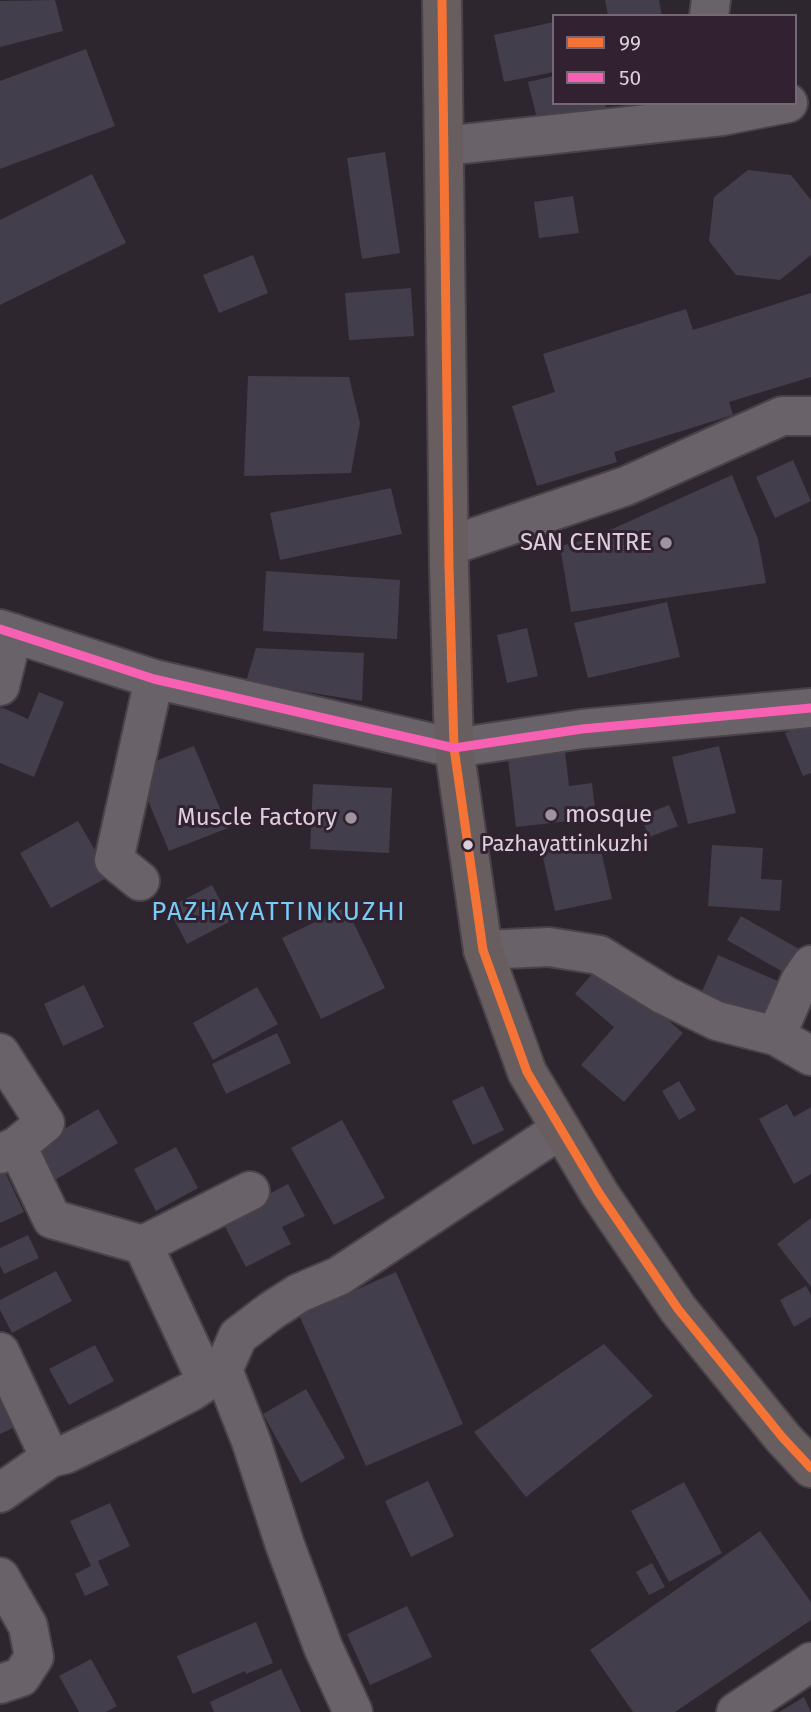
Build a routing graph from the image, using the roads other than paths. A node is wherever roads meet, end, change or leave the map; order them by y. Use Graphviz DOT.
graph roads {
  1 [pos="442,0"];
  2 [pos="765,105"];
  3 [pos="697,111"];
  4 [pos="444,146"];
  5 [pos="811,416"];
  6 [pos="449,546"];
  7 [pos="7,631"];
  8 [pos="154,678"];
  9 [pos="0,687"];
  10 [pos="811,708"];
  11 [pos="454,748"];
  12 [pos="140,881"];
  13 [pos="483,950"];
  14 [pos="811,965"];
  15 [pos="776,1036"];
  16 [pos="0,1053"];
  17 [pos="811,1056"];
  18 [pos="561,1129"];
  19 [pos="8,1150"];
  20 [pos="250,1191"];
  21 [pos="144,1245"];
  22 [pos="0,1352"];
  23 [pos="215,1375"];
  24 [pos="50,1458"];
  25 [pos="811,1468"];
  26 [pos="0,1493"];
  27 [pos="0,1577"];
  28 [pos="811,1662"];
  29 [pos="0,1684"];
  30 [pos="353,1712"];
  31 [pos="736,1712"];
  1 -- 4 [label="main road"];
  2 -- 3 [label="street"];
  3 -- 4 [label="street"];
  4 -- 6 [label="main road"];
  5 -- 6 [label="street"];
  6 -- 11 [label="main road"];
  7 -- 8 [label="street"];
  7 -- 9 [label="street"];
  8 -- 11 [label="street"];
  8 -- 12 [label="street"];
  10 -- 11 [label="street"];
  11 -- 13 [label="main road"];
  13 -- 15 [label="street"];
  13 -- 18 [label="main road"];
  14 -- 15 [label="street"];
  15 -- 17 [label="street"];
  16 -- 19 [label="street"];
  18 -- 23 [label="street"];
  18 -- 25 [label="main road"];
  19 -- 21 [label="street"];
  20 -- 21 [label="street"];
  21 -- 23 [label="street"];
  22 -- 24 [label="street"];
  23 -- 24 [label="street"];
  23 -- 30 [label="street"];
  24 -- 26 [label="street"];
  27 -- 29 [label="street"];
  28 -- 31 [label="street"];
}
